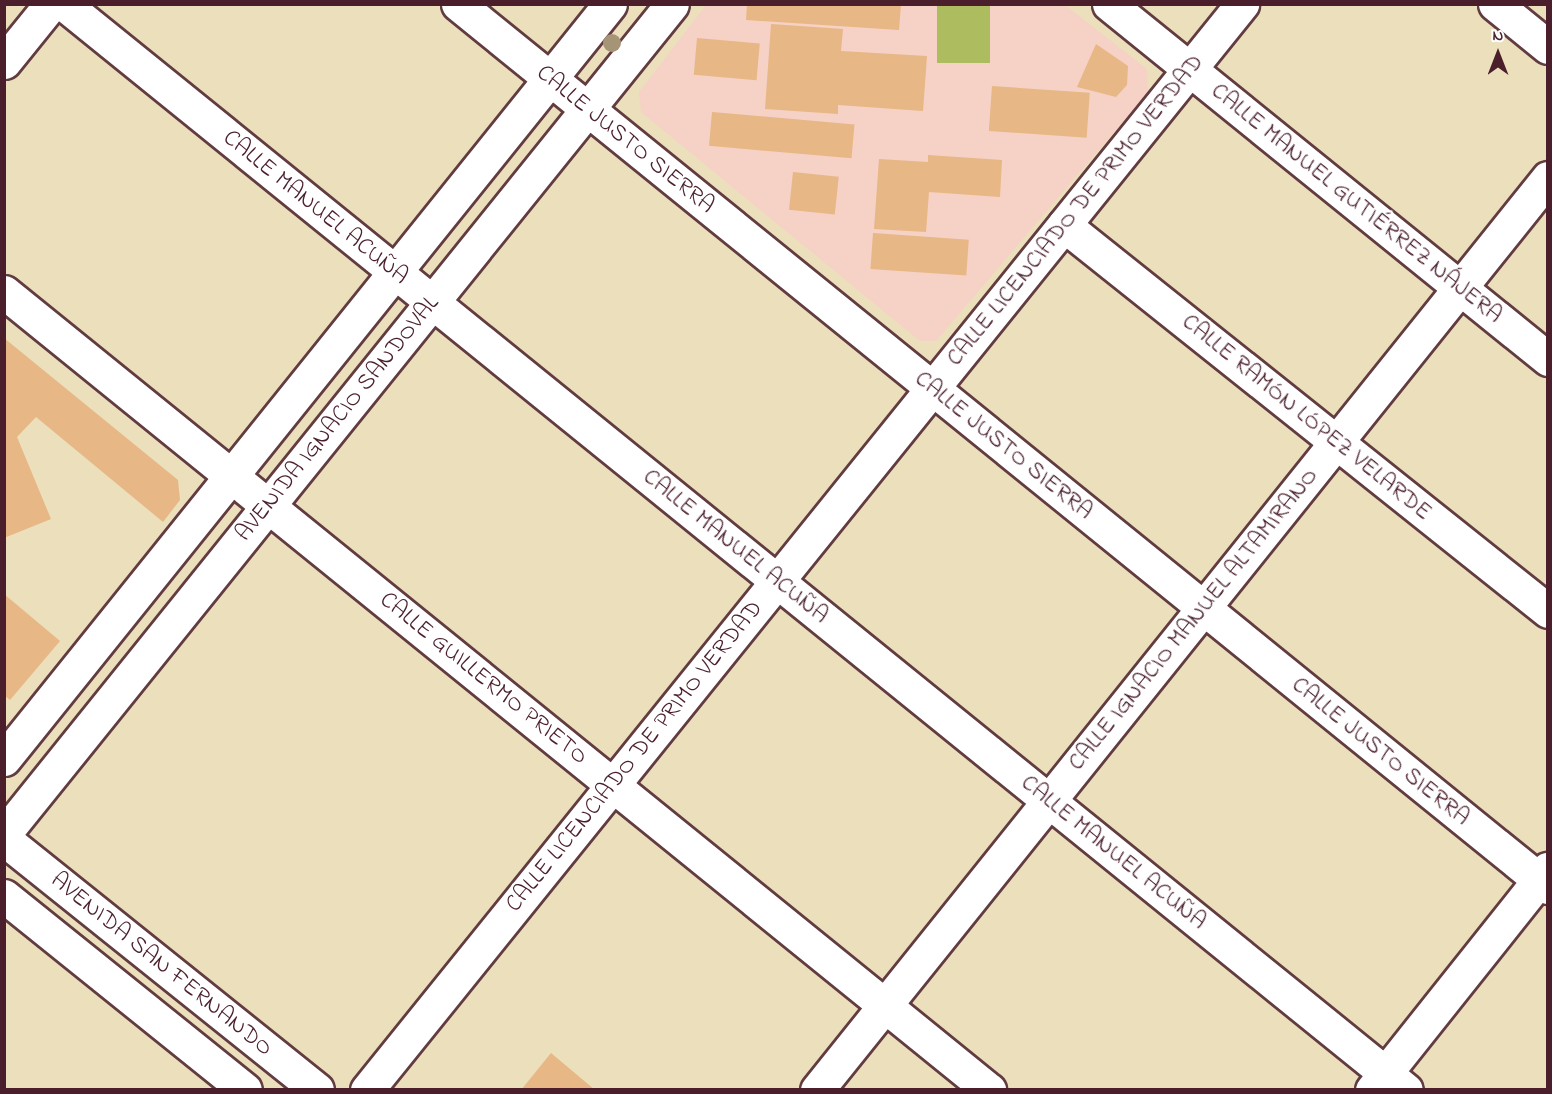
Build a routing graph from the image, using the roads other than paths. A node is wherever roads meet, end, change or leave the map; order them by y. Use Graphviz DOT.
graph roads {
  1 [pos="51,4"];
  2 [pos="64,4"];
  3 [pos="458,4"];
  4 [pos="610,4"];
  5 [pos="672,4"];
  6 [pos="1109,4"];
  7 [pos="1242,4"];
  8 [pos="1495,4"];
  9 [pos="1548,47"];
  10 [pos="4,62"];
  11 [pos="1189,69"];
  12 [pos="550,79"];
  13 [pos="587,110"];
  14 [pos="1548,178"];
  15 [pos="1064,225"];
  16 [pos="395,272"];
  17 [pos="1460,288"];
  18 [pos="4,292"];
  19 [pos="432,302"];
  20 [pos="1548,358"];
  21 [pos="932,389"];
  22 [pos="1336,442"];
  23 [pos="232,476"];
  24 [pos="269,506"];
  25 [pos="777,581"];
  26 [pos="1203,608"];
  27 [pos="1548,611"];
  28 [pos="4,759"];
  29 [pos="613,785"];
  30 [pos="1049,801"];
  31 [pos="4,834"];
  32 [pos="4,840"];
  33 [pos="1545,879"];
  34 [pos="4,896"];
  35 [pos="885,1005"];
  36 [pos="1388,1084"];
  37 [pos="245,1089"];
  38 [pos="317,1089"];
  39 [pos="367,1089"];
  40 [pos="817,1089"];
  41 [pos="989,1089"];
  1 -- 10 [label="street"];
  2 -- 16 [label="street, CALLE MANUEL ACUÑA"];
  3 -- 12 [label="street, CALLE JUSTO SIERRA"];
  4 -- 12 [label="street, AVENIDA IGNACIO SANDOVAL"];
  5 -- 13 [label="street, AVENIDA IGNACIO SANDOVAL"];
  6 -- 11 [label="street, CALLE MANUEL GUTIÉRREZ NÁJERA"];
  7 -- 11 [label="street, CALLE LICENCIADO DE PRIMO VERDAD"];
  8 -- 9 [label="street"];
  11 -- 15 [label="street, CALLE LICENCIADO DE PRIMO VERDAD"];
  11 -- 17 [label="street, CALLE MANUEL GUTIÉRREZ NÁJERA"];
  12 -- 13 [label="street, CALLE JUSTO SIERRA"];
  12 -- 16 [label="street, AVENIDA IGNACIO SANDOVAL"];
  13 -- 19 [label="street, AVENIDA IGNACIO SANDOVAL"];
  13 -- 21 [label="street, CALLE JUSTO SIERRA"];
  14 -- 17 [label="street, CALLE IGNACIO MANUEL ALTAMIRANO"];
  15 -- 21 [label="street, CALLE LICENCIADO DE PRIMO VERDAD"];
  15 -- 22 [label="street, CALLE RAMÓN LÓPEZ VELARDE"];
  16 -- 19 [label="street, CALLE MANUEL ACUÑA"];
  16 -- 23 [label="street, AVENIDA IGNACIO SANDOVAL"];
  17 -- 20 [label="street, CALLE MANUEL GUTIÉRREZ NÁJERA"];
  17 -- 22 [label="street, CALLE IGNACIO MANUEL ALTAMIRANO"];
  18 -- 23 [label="street, CALLE GUILLERMO PRIETO"];
  19 -- 24 [label="street, AVENIDA IGNACIO SANDOVAL"];
  19 -- 25 [label="street, CALLE MANUEL ACUÑA"];
  21 -- 25 [label="street, CALLE LICENCIADO DE PRIMO VERDAD"];
  21 -- 26 [label="street, CALLE JUSTO SIERRA"];
  22 -- 26 [label="street, CALLE IGNACIO MANUEL ALTAMIRANO"];
  22 -- 27 [label="street, CALLE RAMÓN LÓPEZ VELARDE"];
  23 -- 24 [label="street, CALLE GUILLERMO PRIETO"];
  23 -- 28 [label="street, AVENIDA IGNACIO SANDOVAL"];
  24 -- 29 [label="street, CALLE GUILLERMO PRIETO"];
  24 -- 31 [label="street, AVENIDA IGNACIO SANDOVAL"];
  25 -- 29 [label="street, CALLE LICENCIADO DE PRIMO VERDAD"];
  25 -- 30 [label="street, CALLE MANUEL ACUÑA"];
  26 -- 30 [label="street, CALLE IGNACIO MANUEL ALTAMIRANO"];
  26 -- 33 [label="street, CALLE JUSTO SIERRA"];
  29 -- 35 [label="street, CALLE GUILLERMO PRIETO"];
  29 -- 39 [label="street, CALLE LICENCIADO DE PRIMO VERDAD"];
  30 -- 35 [label="street, CALLE IGNACIO MANUEL ALTAMIRANO"];
  30 -- 36 [label="street, CALLE MANUEL ACUÑA"];
  32 -- 38 [label="street, AVENIDA SAN FERNANDO"];
  33 -- 36 [label="street"];
  34 -- 37 [label="street, AVENIDA SAN FERNANDO"];
  35 -- 40 [label="street, CALLE IGNACIO MANUEL ALTAMIRANO"];
  35 -- 41 [label="street, CALLE GUILLERMO PRIETO"];
}
